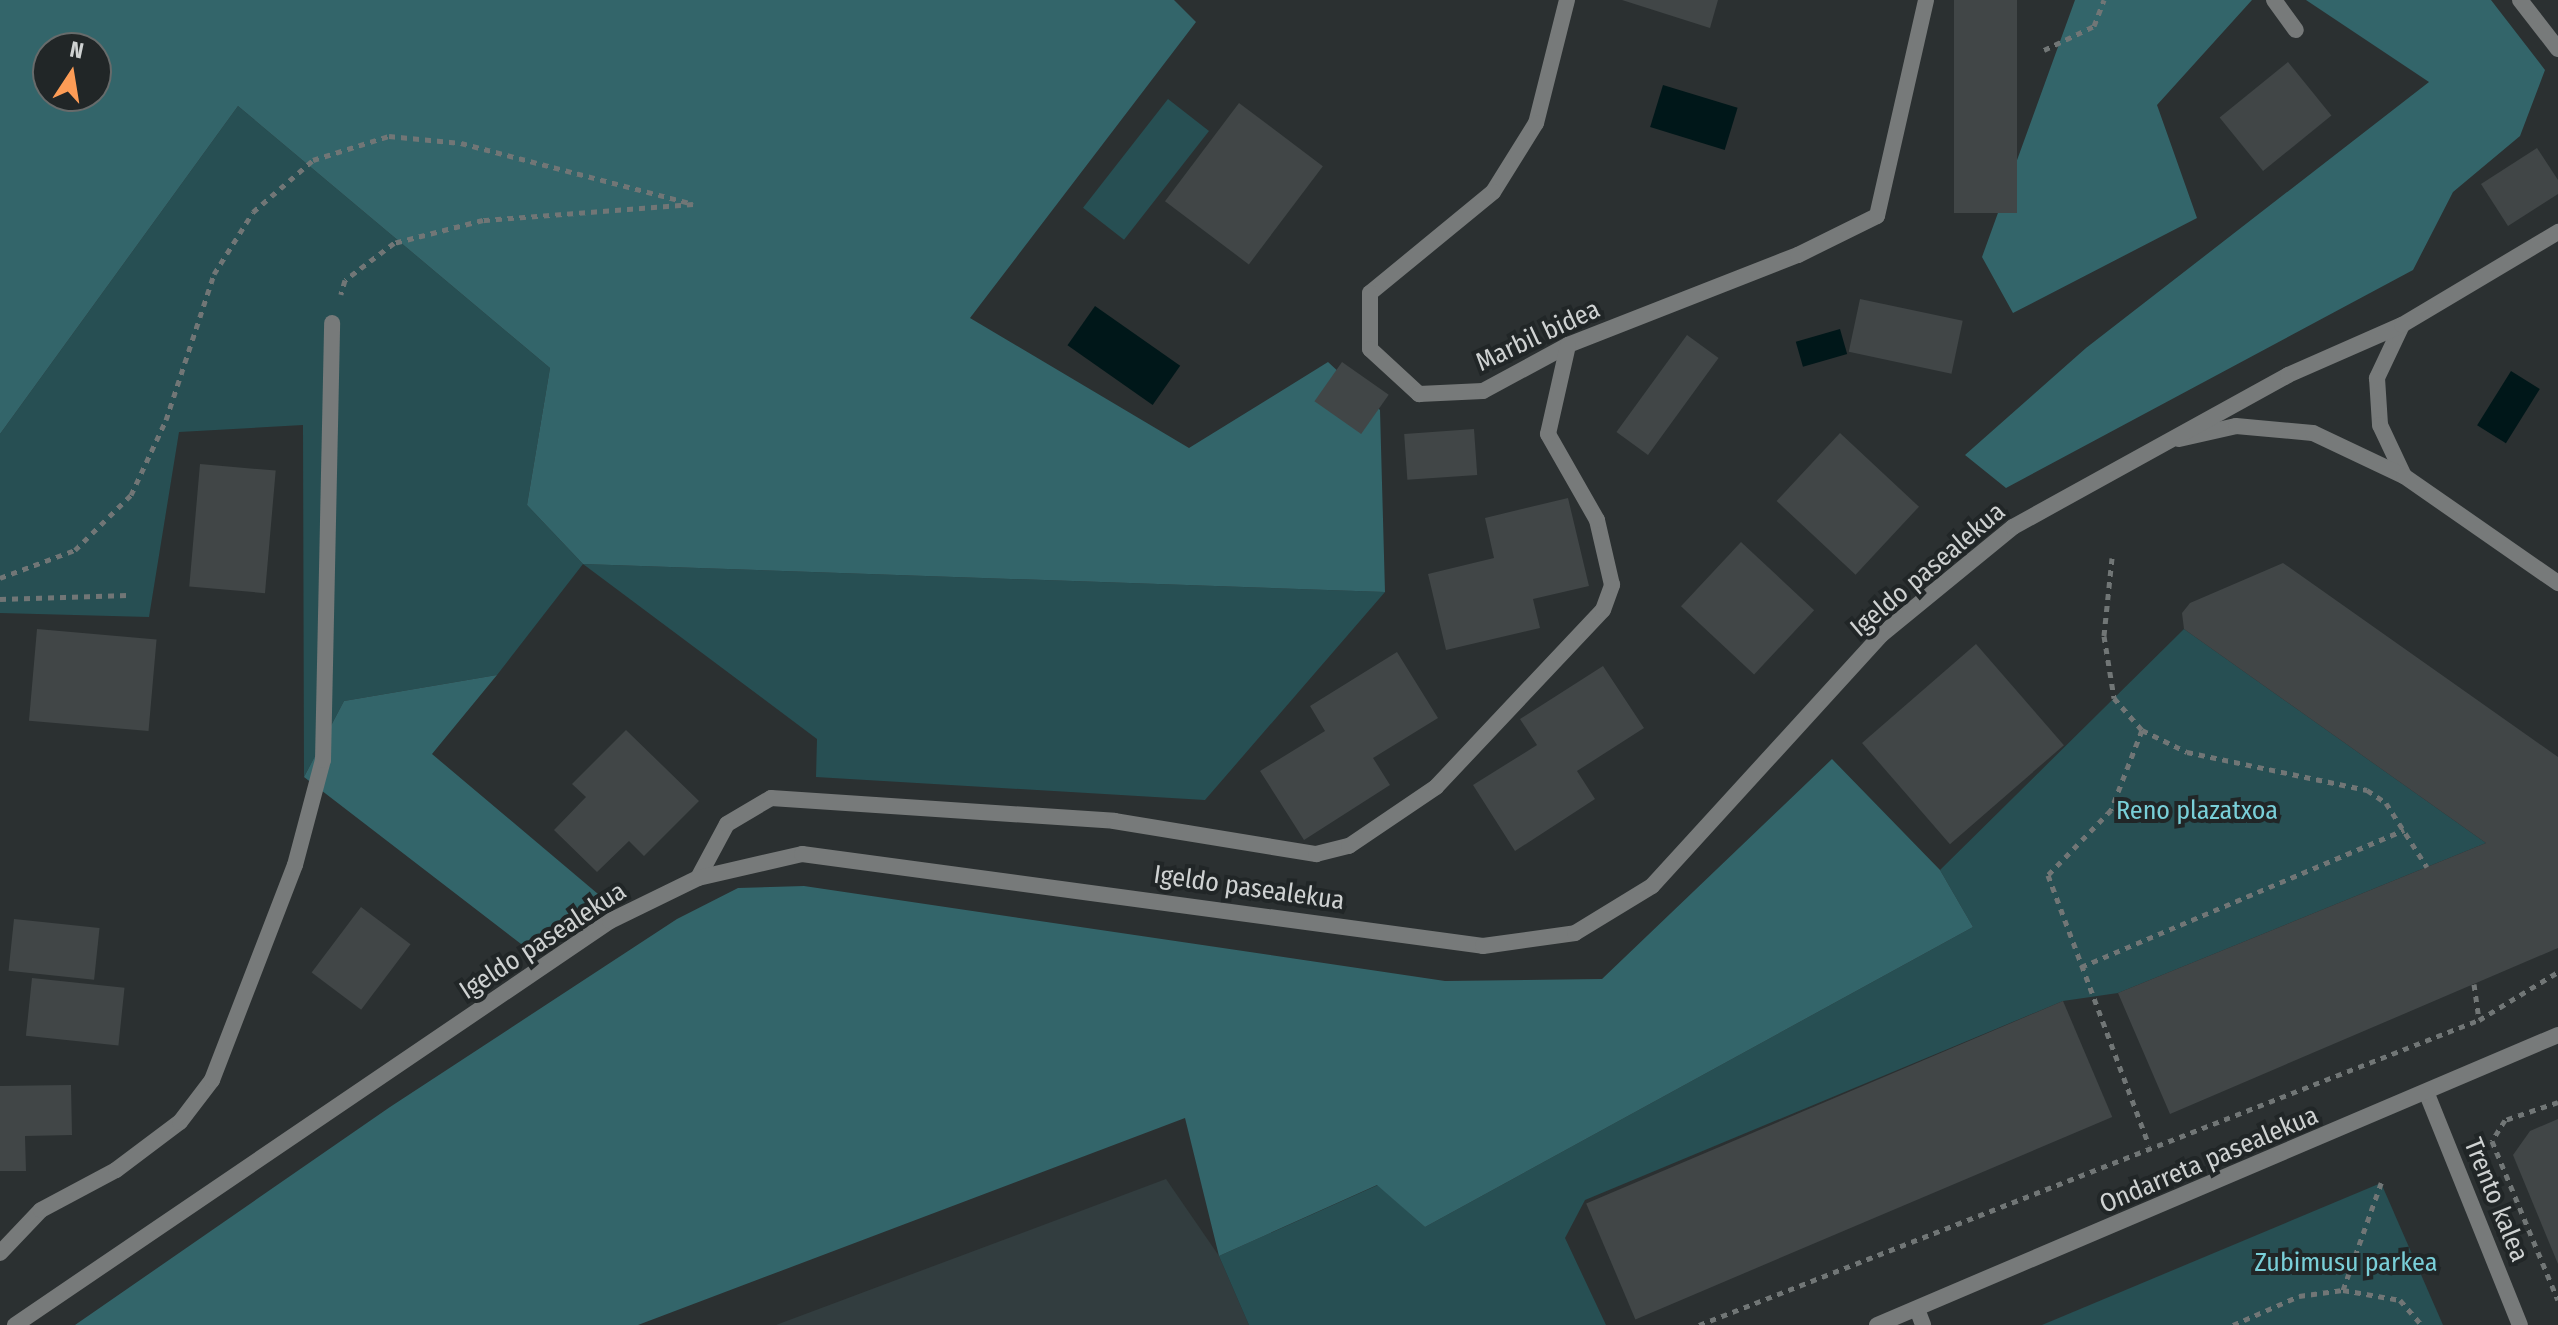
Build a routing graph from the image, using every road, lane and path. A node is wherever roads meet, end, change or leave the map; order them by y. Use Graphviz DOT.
graph roads {
  1 [pos="1567,0"];
  2 [pos="1926,0"];
  3 [pos="2104,0"];
  4 [pos="2274,0"];
  5 [pos="2520,0"];
  6 [pos="2296,30"];
  7 [pos="2558,49"];
  8 [pos="2044,50"];
  9 [pos="2558,232"];
  10 [pos="332,323"];
  11 [pos="2402,325"];
  12 [pos="1568,345"];
  13 [pos="2154,444"];
  14 [pos="2404,476"];
  15 [pos="2112,558"];
  16 [pos="0,578"];
  17 [pos="2558,583"];
  18 [pos="128,595"];
  19 [pos="0,599"];
  20 [pos="2142,730"];
  21 [pos="2404,830"];
  22 [pos="2427,867"];
  23 [pos="698,878"];
  24 [pos="2081,967"];
  25 [pos="2558,972"];
  26 [pos="2474,984"];
  27 [pos="2479,1020"];
  28 [pos="2558,1035"];
  29 [pos="2427,1094"];
  30 [pos="2558,1102"];
  31 [pos="2149,1145"];
  32 [pos="2381,1183"];
  33 [pos="0,1253"];
  34 [pos="2343,1290"];
  35 [pos="2558,1300"];
  36 [pos="1920,1317"];
  37 [pos="15,1325"];
  38 [pos="1699,1325"];
  39 [pos="1877,1325"];
  40 [pos="2233,1325"];
  41 [pos="2422,1325"];
  42 [pos="2520,1325"];
  1 -- 12 [label="street, Marbil bidea"];
  2 -- 12 [label="street, Marbil bidea"];
  3 -- 8 [label="path"];
  4 -- 6 [label="street"];
  5 -- 7 [label="street"];
  9 -- 11 [label="street, Igeldo pasealekua"];
  10 -- 16 [label="path"];
  10 -- 33 [label="street"];
  11 -- 13 [label="street, Igeldo pasealekua"];
  11 -- 14 [label="street"];
  12 -- 23 [label="street"];
  13 -- 14 [label="street"];
  13 -- 23 [label="street, Igeldo pasealekua"];
  14 -- 17 [label="street"];
  15 -- 20 [label="path"];
  18 -- 19 [label="path"];
  20 -- 21 [label="path"];
  20 -- 24 [label="path"];
  21 -- 22 [label="path"];
  21 -- 24 [label="path"];
  23 -- 37 [label="street, Igeldo pasealekua"];
  24 -- 31 [label="path"];
  25 -- 27 [label="path"];
  26 -- 27 [label="path"];
  27 -- 31 [label="path"];
  28 -- 29 [label="street, Ondarreta pasealekua"];
  29 -- 36 [label="street, Ondarreta pasealekua"];
  29 -- 42 [label="street, Trento kalea"];
  30 -- 35 [label="path"];
  31 -- 38 [label="path"];
  32 -- 34 [label="path"];
  34 -- 40 [label="path"];
  34 -- 41 [label="path"];
  36 -- 39 [label="street, Ondarreta pasealekua"];
}
